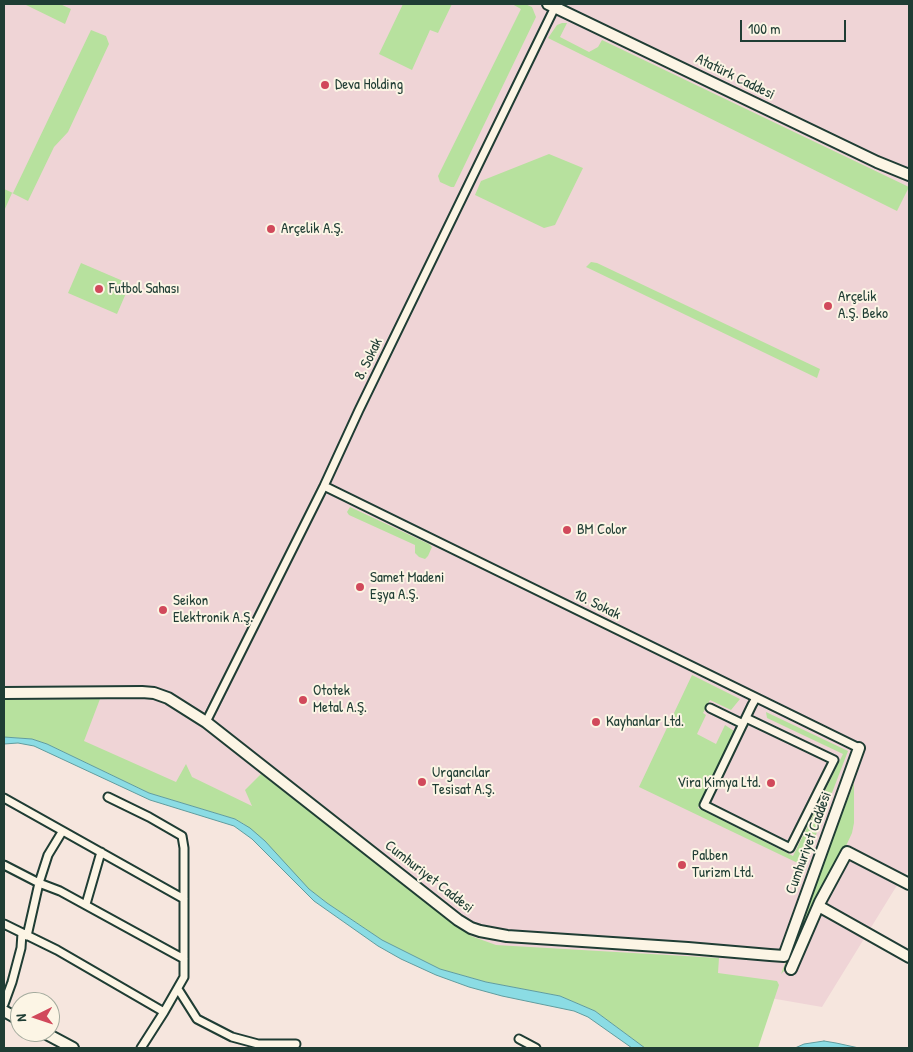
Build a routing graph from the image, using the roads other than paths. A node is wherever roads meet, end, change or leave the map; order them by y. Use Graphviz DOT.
graph roads {
  1 [pos="552,5"];
  2 [pos="909,175"];
  3 [pos="324,486"];
  4 [pos="4,693"];
  5 [pos="756,698"];
  6 [pos="710,708"];
  7 [pos="744,721"];
  8 [pos="206,722"];
  9 [pos="859,748"];
  10 [pos="4,798"];
  11 [pos="108,798"];
  12 [pos="62,832"];
  13 [pos="101,852"];
  14 [pos="4,865"];
  15 [pos="39,883"];
  16 [pos="909,884"];
  17 [pos="184,899"];
  18 [pos="86,904"];
  19 [pos="822,908"];
  20 [pos="4,924"];
  21 [pos="24,934"];
  22 [pos="909,957"];
  23 [pos="184,959"];
  24 [pos="791,969"];
  25 [pos="178,989"];
  26 [pos="4,1004"];
  27 [pos="164,1012"];
  28 [pos="520,1039"];
  29 [pos="60,1041"];
  30 [pos="296,1044"];
  31 [pos="531,1047"];
  32 [pos="73,1048"];
  33 [pos="141,1048"];
  1 -- 2 [label="street, Atatürk Caddesi"];
  1 -- 3 [label="street, 8. Sokak"];
  3 -- 5 [label="street, 10. Sokak"];
  3 -- 8 [label="street, 8. Sokak"];
  4 -- 8 [label="street, Cumhuriyet Caddesi"];
  5 -- 7 [label="street"];
  5 -- 9 [label="street, 10. Sokak"];
  6 -- 7 [label="street"];
  7 -- 7 [label="street"];
  8 -- 9 [label="street, Cumhuriyet Caddesi"];
  10 -- 12 [label="street"];
  11 -- 17 [label="street"];
  12 -- 13 [label="street"];
  12 -- 15 [label="street"];
  13 -- 17 [label="street"];
  13 -- 18 [label="street"];
  14 -- 15 [label="street"];
  15 -- 18 [label="street"];
  15 -- 21 [label="street"];
  16 -- 24 [label="street"];
  17 -- 23 [label="street"];
  18 -- 23 [label="street"];
  19 -- 22 [label="street"];
  20 -- 21 [label="street"];
  21 -- 26 [label="street"];
  21 -- 27 [label="street"];
  23 -- 25 [label="street"];
  25 -- 27 [label="street"];
  25 -- 30 [label="street"];
  27 -- 33 [label="street"];
  28 -- 31 [label="street"];
  29 -- 32 [label="street"];
}
